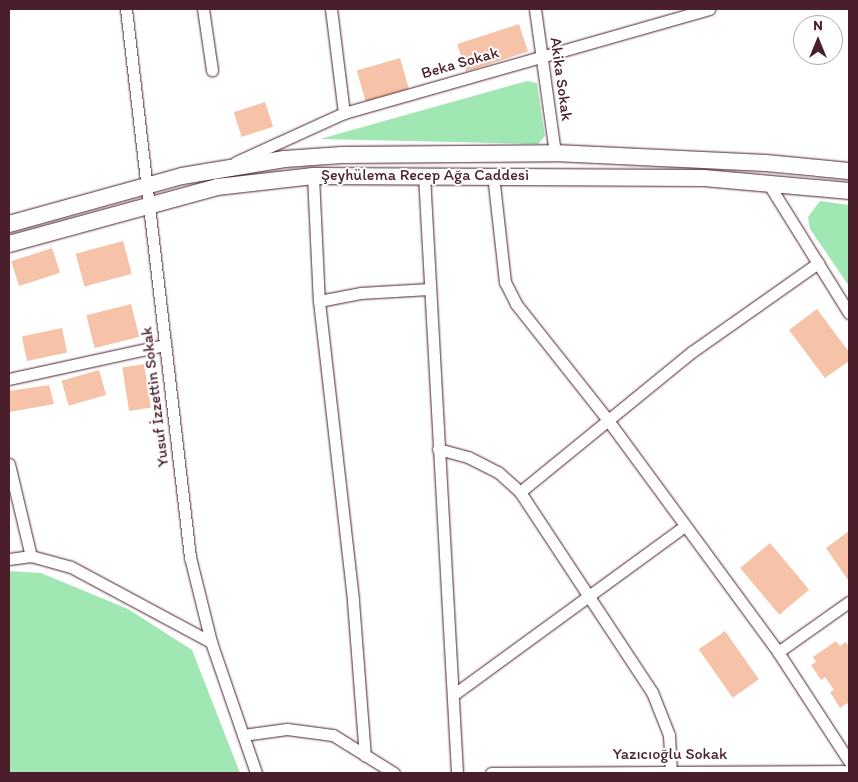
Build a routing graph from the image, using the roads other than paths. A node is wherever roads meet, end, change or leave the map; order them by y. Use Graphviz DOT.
graph roads {
  1 [pos="126,9"];
  2 [pos="203,9"];
  3 [pos="331,9"];
  4 [pos="535,9"];
  5 [pos="709,9"];
  6 [pos="542,57"];
  7 [pos="212,70"];
  8 [pos="344,114"];
  9 [pos="555,153"];
  10 [pos="226,167"];
  11 [pos="849,171"];
  12 [pos="424,174"];
  13 [pos="493,174"];
  14 [pos="313,176"];
  15 [pos="768,182"];
  16 [pos="144,186"];
  17 [pos="849,191"];
  18 [pos="147,206"];
  19 [pos="9,224"];
  20 [pos="9,244"];
  21 [pos="818,263"];
  22 [pos="428,289"];
  23 [pos="319,300"];
  24 [pos="849,313"];
  25 [pos="165,345"];
  26 [pos="9,379"];
  27 [pos="607,420"];
  28 [pos="438,449"];
  29 [pos="9,464"];
  30 [pos="520,492"];
  31 [pos="685,526"];
  32 [pos="31,556"];
  33 [pos="9,559"];
  34 [pos="588,594"];
  35 [pos="849,602"];
  36 [pos="212,642"];
  37 [pos="778,652"];
  38 [pos="453,696"];
  39 [pos="243,735"];
  40 [pos="365,756"];
  41 [pos="849,761"];
  42 [pos="849,770"];
  43 [pos="671,771"];
  44 [pos="572,772"];
  45 [pos="803,772"];
  46 [pos="256,773"];
  47 [pos="394,773"];
  48 [pos="458,773"];
  49 [pos="491,773"];
  1 -- 16 [label="street, Yusuf İzzettin Sokak"];
  2 -- 7 [label="street"];
  3 -- 8 [label="street"];
  4 -- 6 [label="street, Akika Sokak"];
  5 -- 6 [label="street, Beka Sokak"];
  6 -- 8 [label="street, Beka Sokak"];
  6 -- 9 [label="street, Akika Sokak"];
  8 -- 10 [label="street, Beka Sokak"];
  9 -- 10 [label="street, Şeyhülema Recep Ağa Caddesi"];
  9 -- 11 [label="street, Şeyhülema Recep Ağa Caddesi"];
  10 -- 16 [label="street, Şeyhülema Recep Ağa Caddesi"];
  12 -- 13 [label="street, Şeyhülema Recep Ağa Caddesi"];
  12 -- 14 [label="street, Şeyhülema Recep Ağa Caddesi"];
  12 -- 22 [label="street"];
  13 -- 15 [label="street, Şeyhülema Recep Ağa Caddesi"];
  13 -- 27 [label="street"];
  14 -- 18 [label="street, Şeyhülema Recep Ağa Caddesi"];
  14 -- 23 [label="street"];
  15 -- 17 [label="street, Şeyhülema Recep Ağa Caddesi"];
  15 -- 21 [label="street"];
  16 -- 18 [label="street, Yusuf İzzettin Sokak"];
  16 -- 19 [label="street, Şeyhülema Recep Ağa Caddesi"];
  18 -- 20 [label="street, Şeyhülema Recep Ağa Caddesi"];
  18 -- 25 [label="street, Yusuf İzzettin Sokak"];
  21 -- 24 [label="street"];
  21 -- 27 [label="street"];
  22 -- 23 [label="street"];
  22 -- 28 [label="street"];
  23 -- 40 [label="street"];
  25 -- 26 [label="street"];
  25 -- 36 [label="street, Yusuf İzzettin Sokak"];
  27 -- 30 [label="street"];
  27 -- 31 [label="street"];
  28 -- 30 [label="street"];
  28 -- 38 [label="street"];
  29 -- 32 [label="street"];
  30 -- 34 [label="street"];
  31 -- 34 [label="street"];
  31 -- 37 [label="street"];
  32 -- 33 [label="street"];
  32 -- 36 [label="street"];
  34 -- 38 [label="street"];
  34 -- 43 [label="street"];
  35 -- 37 [label="street"];
  36 -- 39 [label="street, Yusuf İzzettin Sokak"];
  37 -- 41 [label="street"];
  38 -- 48 [label="street"];
  39 -- 40 [label="street"];
  39 -- 46 [label="street, Yusuf İzzettin Sokak"];
  40 -- 47 [label="street"];
  42 -- 45 [label="street, Yazıcıoğlu Sokak"];
  43 -- 44 [label="street, Yazıcıoğlu Sokak"];
  43 -- 45 [label="street, Yazıcıoğlu Sokak"];
  44 -- 49 [label="street, Yazıcıoğlu Sokak"];
}
